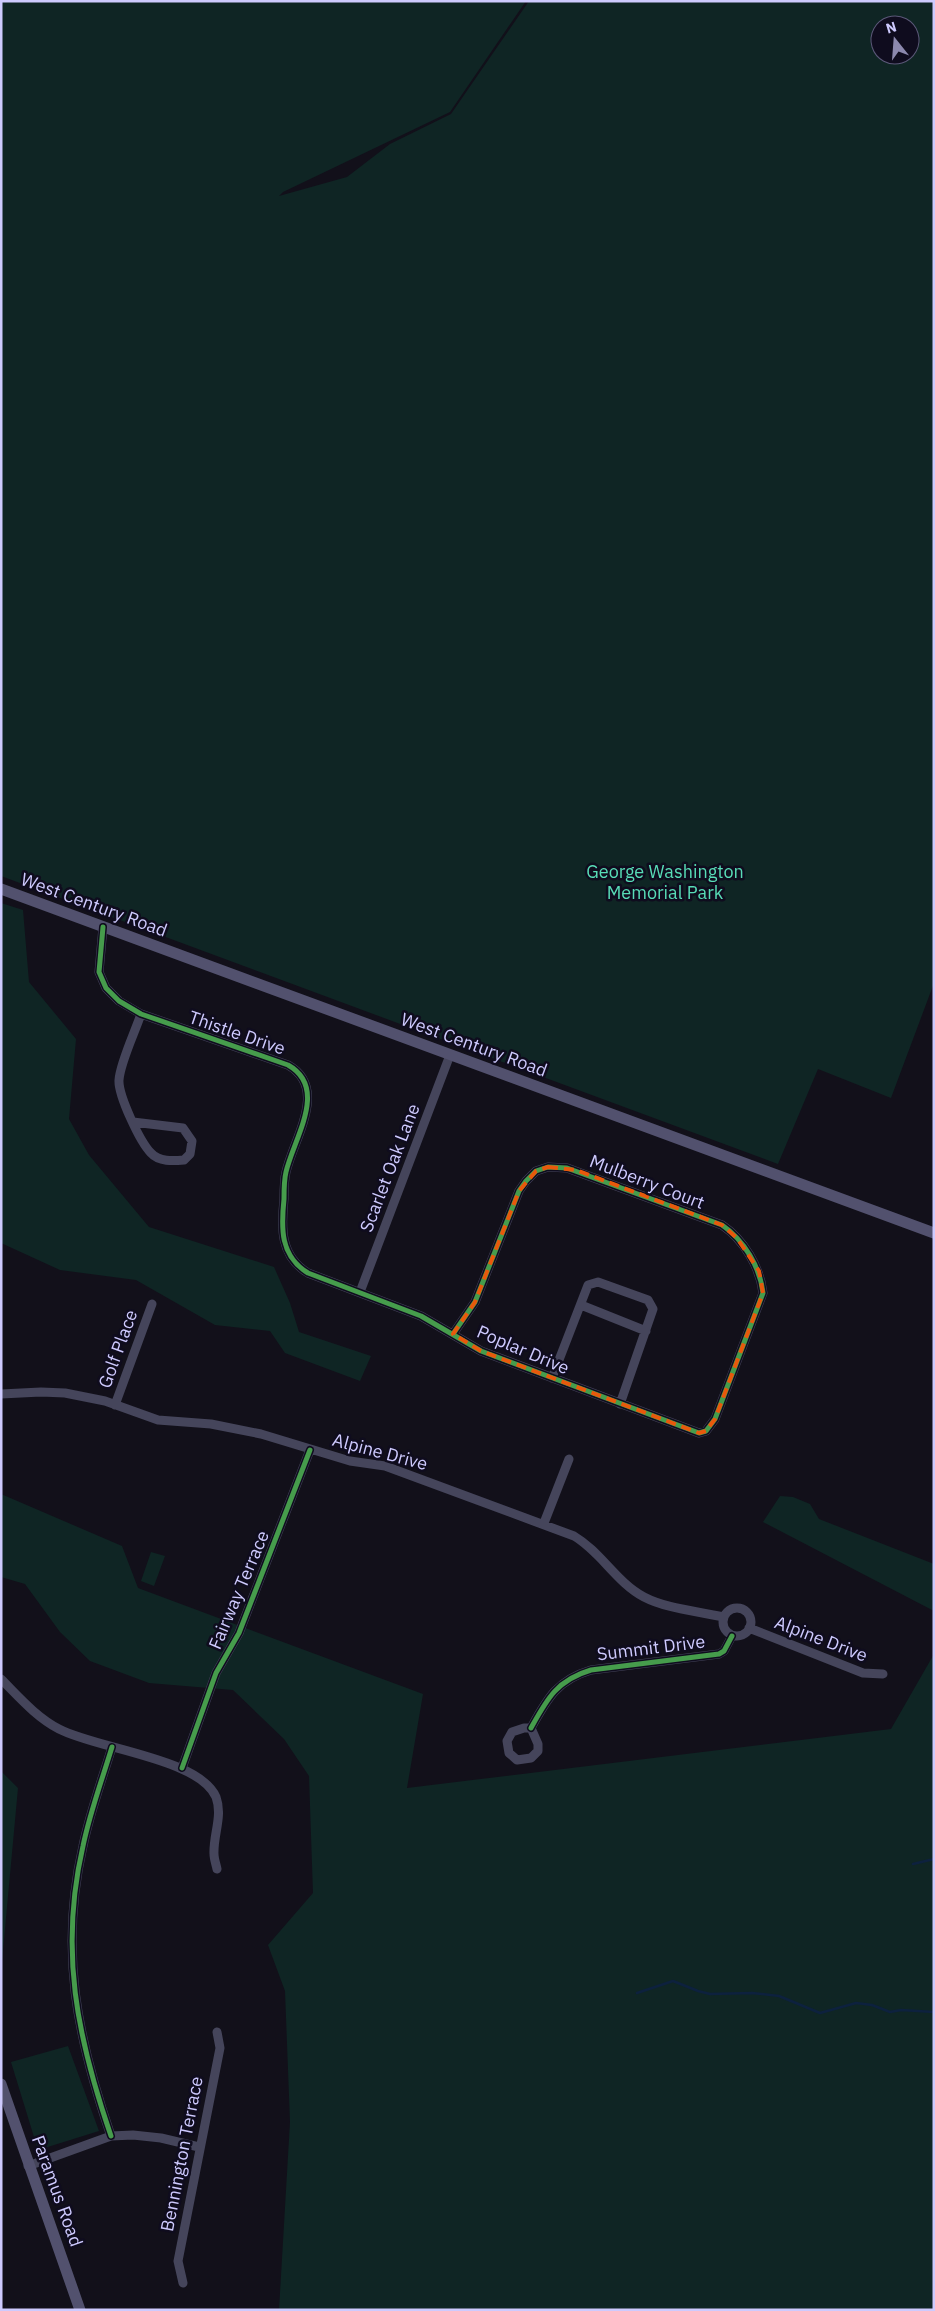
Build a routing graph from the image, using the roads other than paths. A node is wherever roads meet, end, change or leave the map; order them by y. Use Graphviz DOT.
graph roads {
  1 [pos="1,889"];
  2 [pos="103,927"];
  3 [pos="141,1014"];
  4 [pos="450,1055"];
  5 [pos="133,1122"];
  6 [pos="281,1228"];
  7 [pos="934,1234"];
  8 [pos="360,1292"];
  9 [pos="152,1304"];
  10 [pos="580,1305"];
  11 [pos="646,1331"];
  12 [pos="453,1334"];
  13 [pos="552,1378"];
  14 [pos="1,1394"];
  15 [pos="620,1404"];
  16 [pos="115,1405"];
  17 [pos="717,1413"];
  18 [pos="310,1450"];
  19 [pos="569,1459"];
  20 [pos="544,1523"];
  21 [pos="723,1617"];
  22 [pos="749,1628"];
  23 [pos="732,1636"];
  24 [pos="883,1674"];
  25 [pos="1,1679"];
  26 [pos="531,1728"];
  27 [pos="112,1747"];
  28 [pos="182,1768"];
  29 [pos="218,1869"];
  30 [pos="217,2032"];
  31 [pos="1,2084"];
  32 [pos="111,2136"];
  33 [pos="199,2147"];
  34 [pos="28,2166"];
  35 [pos="183,2283"];
  36 [pos="80,2310"];
  1 -- 2 [label="main road, West Century Road"];
  2 -- 3 [label="street, Thistle Drive"];
  2 -- 4 [label="main road, West Century Road"];
  3 -- 5 [label="street"];
  3 -- 6 [label="street, Thistle Drive"];
  4 -- 7 [label="main road, West Century Road"];
  4 -- 8 [label="street, Scarlet Oak Lane"];
  5 -- 5 [label="street"];
  6 -- 8 [label="street, Poplar Drive"];
  8 -- 12 [label="street, Poplar Drive"];
  9 -- 16 [label="street, Golf Place"];
  10 -- 11 [label="street"];
  10 -- 11 [label="street"];
  10 -- 13 [label="street"];
  11 -- 15 [label="street"];
  12 -- 13 [label="street, Poplar Drive"];
  12 -- 17 [label="street, Mulberry Court"];
  13 -- 15 [label="street, Poplar Drive"];
  14 -- 16 [label="street, Alpine Drive"];
  15 -- 17 [label="street, Poplar Drive"];
  16 -- 18 [label="street, Alpine Drive"];
  18 -- 20 [label="street, Alpine Drive"];
  18 -- 28 [label="street, Fairway Terrace"];
  19 -- 20 [label="street"];
  20 -- 21 [label="street, Alpine Drive"];
  21 -- 22 [label="street"];
  21 -- 23 [label="street"];
  22 -- 23 [label="street"];
  22 -- 24 [label="street, Alpine Drive"];
  23 -- 26 [label="street, Summit Drive"];
  25 -- 27 [label="street"];
  27 -- 28 [label="street"];
  27 -- 32 [label="street"];
  28 -- 29 [label="street"];
  30 -- 33 [label="street, Bennington Terrace"];
  31 -- 34 [label="main road, Paramus Road"];
  32 -- 33 [label="street"];
  32 -- 34 [label="street"];
  33 -- 35 [label="street, Bennington Terrace"];
  34 -- 36 [label="main road, Paramus Road"];
}
